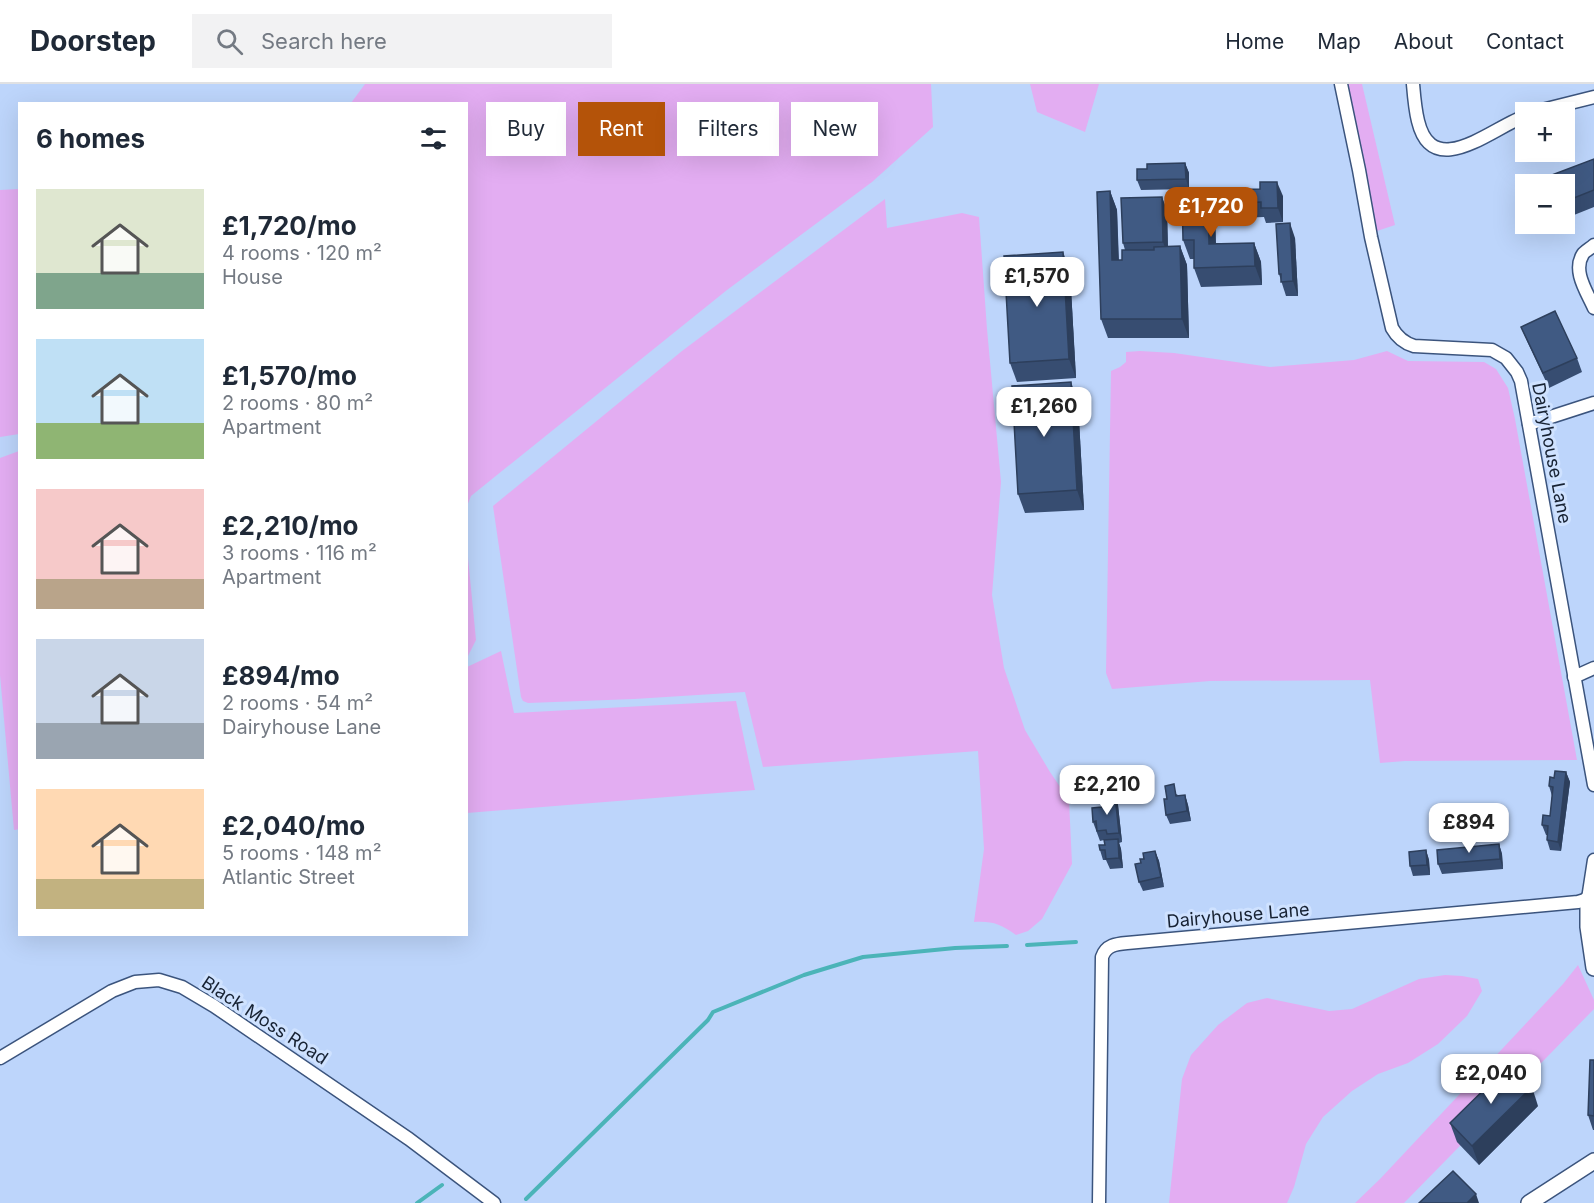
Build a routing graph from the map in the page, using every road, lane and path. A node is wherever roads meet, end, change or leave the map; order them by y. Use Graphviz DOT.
graph roads {
  1 [pos="1341,84"];
  2 [pos="1413,84"];
  3 [pos="1594,97"];
  4 [pos="1574,102"];
  5 [pos="1515,120"];
  6 [pos="1594,245"];
  7 [pos="1594,308"];
  8 [pos="1594,403"];
  9 [pos="1528,424"];
  10 [pos="1594,668"];
  11 [pos="1574,677"];
  12 [pos="1594,785"];
  13 [pos="1594,860"];
  14 [pos="1591,898"];
  15 [pos="1592,946"];
  16 [pos="1594,968"];
  17 [pos="0,1058"];
  18 [pos="1594,1161"];
  19 [pos="494,1203"];
  20 [pos="1099,1203"];
  21 [pos="1529,1203"];
  1 -- 9 [label="street, Dairyhouse Lane"];
  2 -- 5 [label="street"];
  3 -- 4 [label="street"];
  6 -- 7 [label="street"];
  8 -- 9 [label="street"];
  9 -- 11 [label="street, Dairyhouse Lane"];
  10 -- 11 [label="street"];
  11 -- 12 [label="street, Dairyhouse Lane"];
  13 -- 14 [label="street"];
  14 -- 15 [label="street"];
  14 -- 20 [label="street, Dairyhouse Lane"];
  15 -- 16 [label="street"];
  17 -- 19 [label="street, Black Moss Road"];
  18 -- 21 [label="street"];
}
